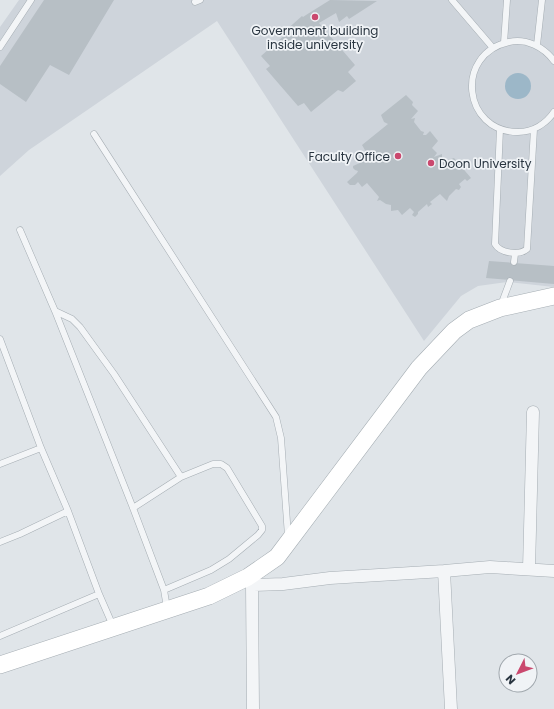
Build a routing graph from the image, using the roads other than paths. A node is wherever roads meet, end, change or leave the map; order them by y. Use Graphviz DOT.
graph roads {
  1 [pos="31,0"];
  2 [pos="452,0"];
  3 [pos="507,0"];
  4 [pos="542,0"];
  5 [pos="504,43"];
  6 [pos="537,45"];
  7 [pos="0,47"];
  8 [pos="493,48"];
  9 [pos="553,56"];
  10 [pos="554,112"];
  11 [pos="500,129"];
  12 [pos="534,129"];
  13 [pos="94,134"];
  14 [pos="20,230"];
  15 [pos="515,254"];
  16 [pos="514,262"];
  17 [pos="510,281"];
  18 [pos="554,296"];
  19 [pos="500,308"];
  20 [pos="55,311"];
  21 [pos="0,339"];
  22 [pos="533,412"];
  23 [pos="41,448"];
  24 [pos="0,464"];
  25 [pos="181,477"];
  26 [pos="133,508"];
  27 [pos="68,511"];
  28 [pos="0,542"];
  29 [pos="289,542"];
  30 [pos="529,570"];
  31 [pos="444,571"];
  32 [pos="554,571"];
  33 [pos="250,581"];
  34 [pos="164,590"];
  35 [pos="99,594"];
  36 [pos="168,609"];
  37 [pos="114,627"];
  38 [pos="0,636"];
  39 [pos="0,665"];
  40 [pos="253,709"];
  41 [pos="451,709"];
  1 -- 7 [label="lane"];
  2 -- 8 [label="lane"];
  3 -- 5 [label="lane"];
  4 -- 6 [label="lane"];
  5 -- 6 [label="lane"];
  5 -- 8 [label="lane"];
  6 -- 9 [label="lane"];
  8 -- 11 [label="lane"];
  10 -- 12 [label="lane"];
  11 -- 12 [label="lane"];
  11 -- 15 [label="lane"];
  12 -- 15 [label="lane"];
  13 -- 29 [label="lane"];
  14 -- 20 [label="lane"];
  15 -- 16 [label="lane"];
  17 -- 19 [label="lane"];
  18 -- 19 [label="main road"];
  19 -- 29 [label="main road"];
  20 -- 25 [label="lane"];
  20 -- 26 [label="lane"];
  21 -- 23 [label="lane"];
  22 -- 30 [label="street"];
  23 -- 24 [label="lane"];
  23 -- 27 [label="lane"];
  25 -- 26 [label="lane"];
  25 -- 34 [label="lane"];
  26 -- 34 [label="lane"];
  27 -- 28 [label="lane"];
  27 -- 35 [label="lane"];
  29 -- 33 [label="main road"];
  30 -- 31 [label="street"];
  30 -- 32 [label="street"];
  31 -- 33 [label="street"];
  31 -- 41 [label="street"];
  33 -- 36 [label="main road"];
  33 -- 40 [label="street"];
  34 -- 36 [label="lane"];
  35 -- 37 [label="lane"];
  35 -- 38 [label="lane"];
  36 -- 37 [label="main road"];
  37 -- 39 [label="main road"];
}
